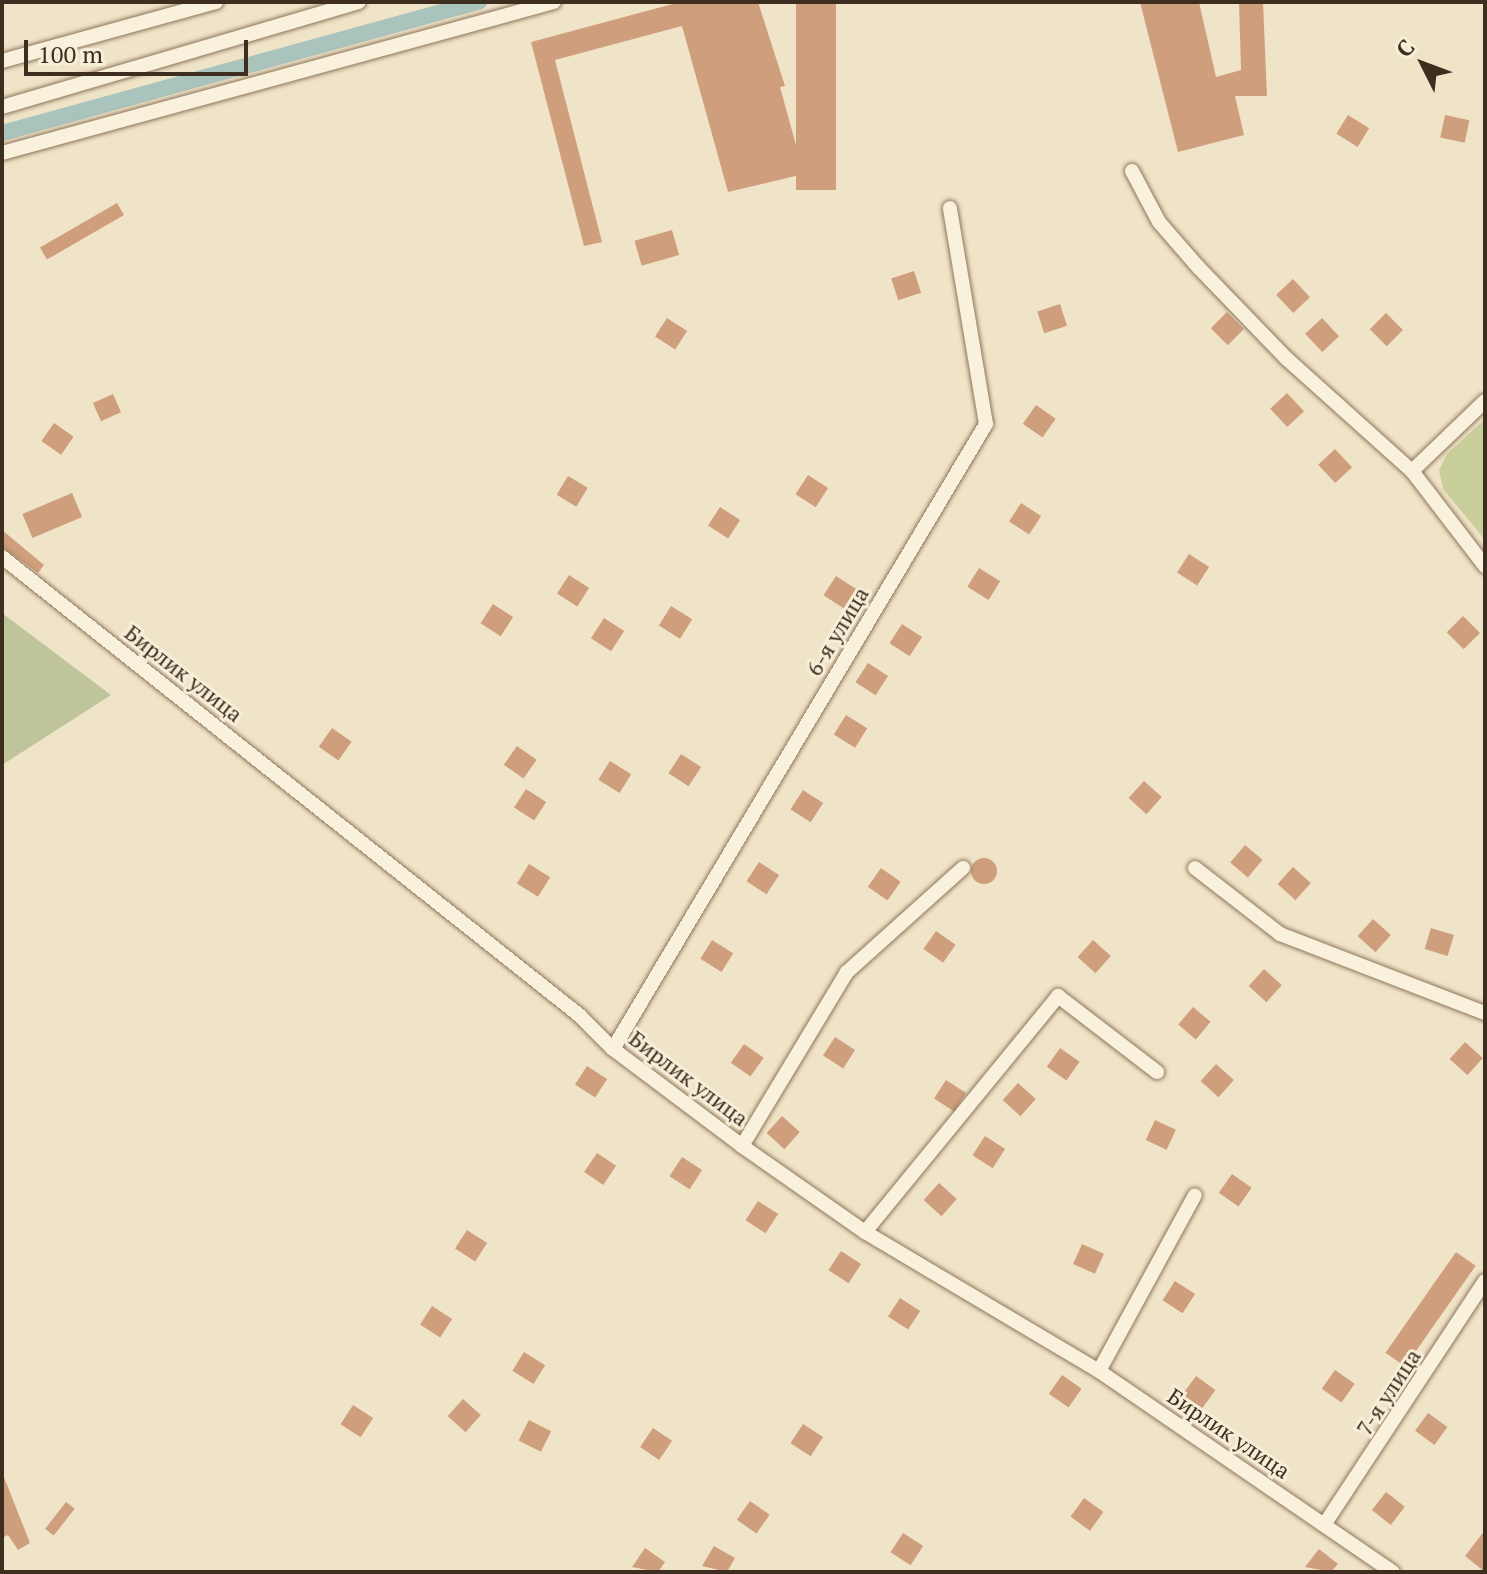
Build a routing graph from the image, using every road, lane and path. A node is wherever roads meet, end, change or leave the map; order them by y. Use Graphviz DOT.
graph roads {
  1 [pos="216,2"];
  2 [pos="359,2"];
  3 [pos="554,2"];
  4 [pos="2,61"];
  5 [pos="2,107"];
  6 [pos="2,153"];
  7 [pos="1132,171"];
  8 [pos="950,208"];
  9 [pos="1485,401"];
  10 [pos="1412,471"];
  11 [pos="2,557"];
  12 [pos="1485,566"];
  13 [pos="963,868"];
  14 [pos="1195,868"];
  15 [pos="1485,1013"];
  16 [pos="613,1049"];
  17 [pos="1157,1072"];
  18 [pos="742,1146"];
  19 [pos="1195,1195"];
  20 [pos="865,1232"];
  21 [pos="1485,1281"];
  22 [pos="1099,1371"];
  23 [pos="1324,1525"];
  24 [pos="1393,1572"];
  1 -- 4 [label="street"];
  2 -- 5 [label="street"];
  3 -- 6 [label="street"];
  7 -- 10 [label="street"];
  8 -- 16 [label="street, 6-я улица"];
  9 -- 10 [label="street"];
  10 -- 12 [label="street"];
  11 -- 16 [label="street, Бирлик улица"];
  13 -- 18 [label="street"];
  14 -- 15 [label="street"];
  16 -- 18 [label="street, Бирлик улица"];
  17 -- 20 [label="street"];
  18 -- 20 [label="street, Бирлик улица"];
  19 -- 22 [label="street"];
  20 -- 22 [label="street, Бирлик улица"];
  21 -- 23 [label="street, 7-я улица"];
  22 -- 23 [label="street, Бирлик улица"];
  23 -- 24 [label="street, Бирлик улица"];
}
